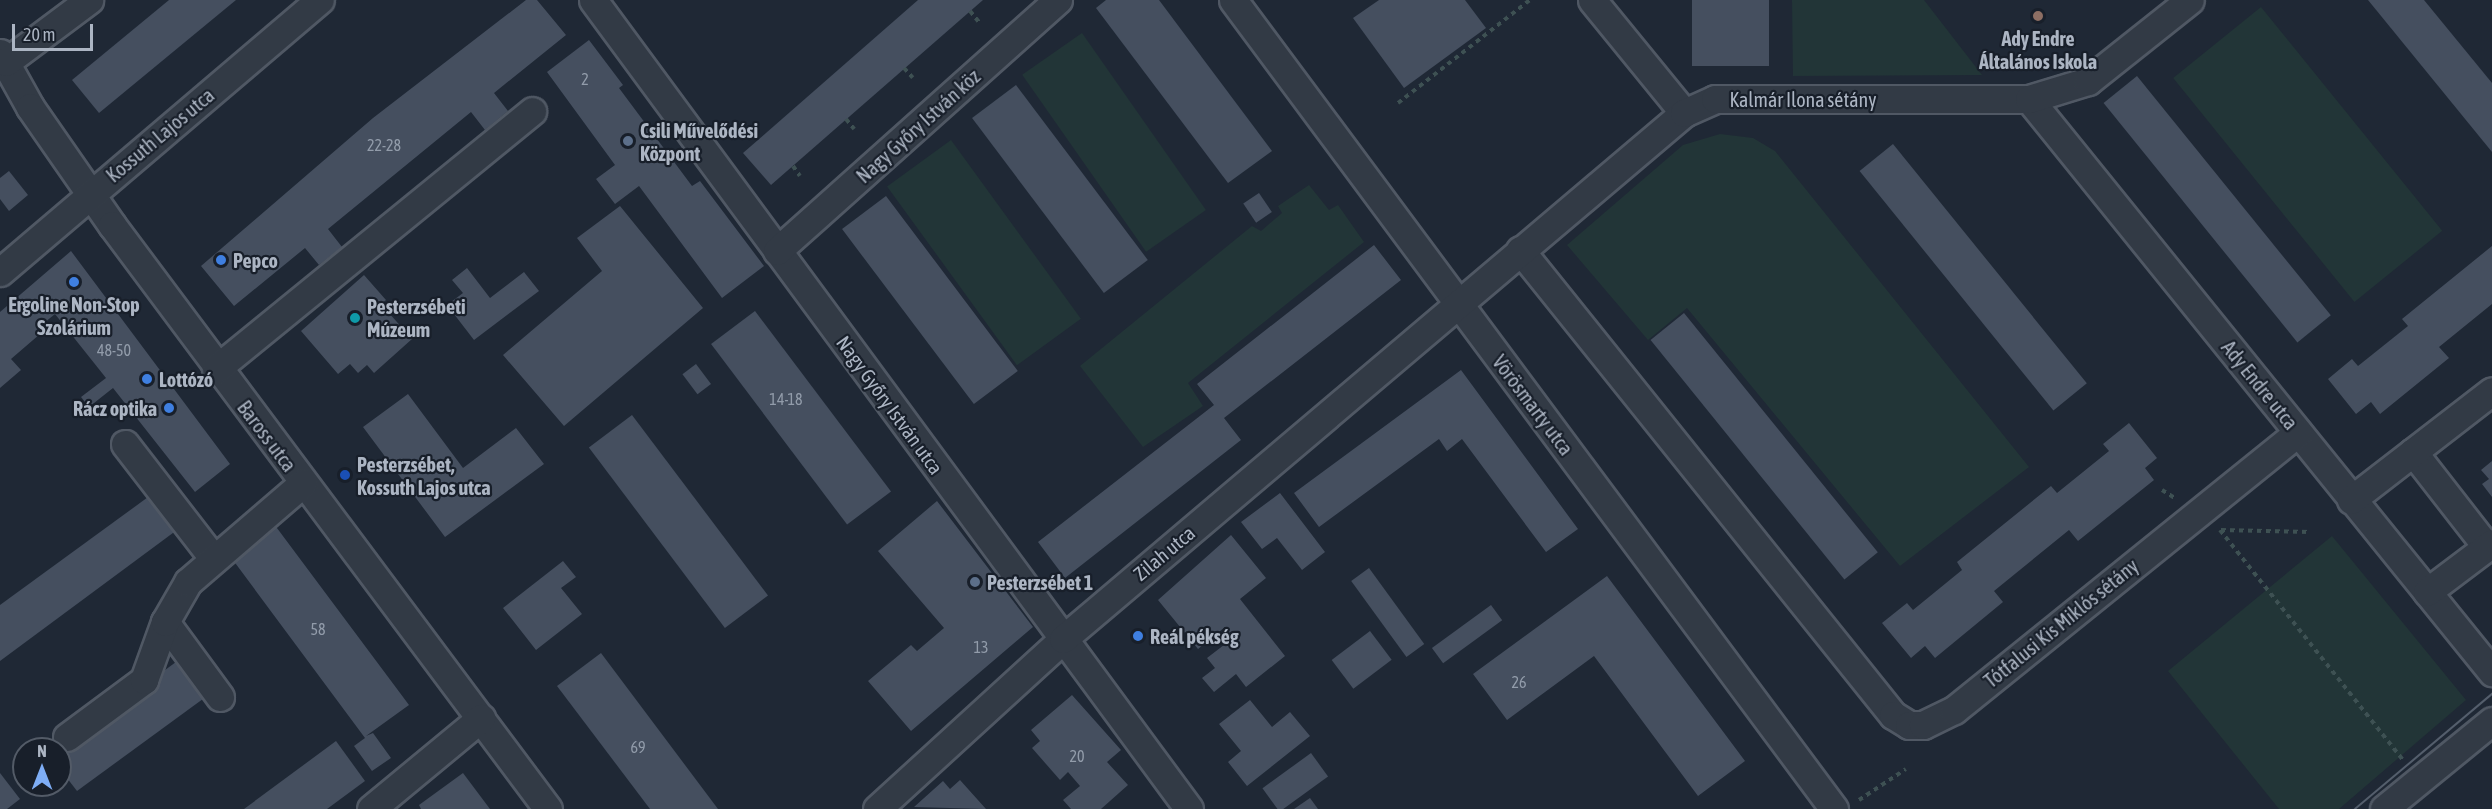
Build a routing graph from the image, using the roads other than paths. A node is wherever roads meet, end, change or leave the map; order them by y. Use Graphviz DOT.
graph roads {
  1 [pos="89,0"];
  2 [pos="320,0"];
  3 [pos="593,0"];
  4 [pos="1058,0"];
  5 [pos="1233,0"];
  6 [pos="1592,0"];
  7 [pos="2190,0"];
  8 [pos="3,58"];
  9 [pos="2029,99"];
  10 [pos="532,111"];
  11 [pos="1684,113"];
  12 [pos="90,194"];
  13 [pos="1520,250"];
  14 [pos="777,251"];
  15 [pos="0,272"];
  16 [pos="1458,303"];
  17 [pos="216,369"];
  18 [pos="2492,391"];
  19 [pos="2298,432"];
  20 [pos="125,444"];
  21 [pos="2413,452"];
  22 [pos="303,483"];
  23 [pos="2351,500"];
  24 [pos="2489,545"];
  25 [pos="214,559"];
  26 [pos="2427,591"];
  27 [pos="165,622"];
  28 [pos="1063,639"];
  29 [pos="2492,672"];
  30 [pos="220,697"];
  31 [pos="481,718"];
  32 [pos="2492,721"];
  33 [pos="67,737"];
  34 [pos="1842,807"];
  35 [pos="371,809"];
  36 [pos="548,809"];
  37 [pos="877,809"];
  38 [pos="1189,809"];
  39 [pos="2384,809"];
  1 -- 8 [label="street"];
  2 -- 12 [label="street, Kossuth Lajos utca"];
  3 -- 14 [label="street, Nagy Győry István utca"];
  4 -- 14 [label="street, Nagy Győry István köz"];
  5 -- 16 [label="street, Vörösmarty utca"];
  6 -- 11 [label="street"];
  7 -- 9 [label="street, Kalmár Ilona sétány"];
  8 -- 12 [label="street, Baross utca"];
  9 -- 11 [label="street, Kalmár Ilona sétány"];
  9 -- 19 [label="street, Ady Endre utca"];
  10 -- 17 [label="street"];
  11 -- 13 [label="street, Kalmár Ilona sétány"];
  12 -- 15 [label="street, Kossuth Lajos utca"];
  12 -- 17 [label="street, Baross utca"];
  13 -- 16 [label="street, Kalmár Ilona sétány"];
  13 -- 19 [label="street, Tótfalusi Kis Miklós sétány"];
  14 -- 28 [label="street, Nagy Győry István utca"];
  16 -- 28 [label="street, Zilah utca"];
  16 -- 34 [label="street, Vörösmarty utca"];
  17 -- 22 [label="street, Baross utca"];
  18 -- 21 [label="street"];
  19 -- 23 [label="street, Ady Endre utca"];
  20 -- 25 [label="street"];
  21 -- 23 [label="street"];
  21 -- 24 [label="street"];
  22 -- 25 [label="street"];
  22 -- 31 [label="street, Baross utca"];
  23 -- 26 [label="street, Ady Endre utca"];
  24 -- 26 [label="street"];
  25 -- 27 [label="street"];
  26 -- 29 [label="street, Ady Endre utca"];
  27 -- 30 [label="street"];
  27 -- 33 [label="street"];
  28 -- 37 [label="street, Zilah utca"];
  28 -- 38 [label="street, Nagy Győry István utca"];
  31 -- 35 [label="street"];
  31 -- 36 [label="street, Baross utca"];
  32 -- 39 [label="street"];
}
